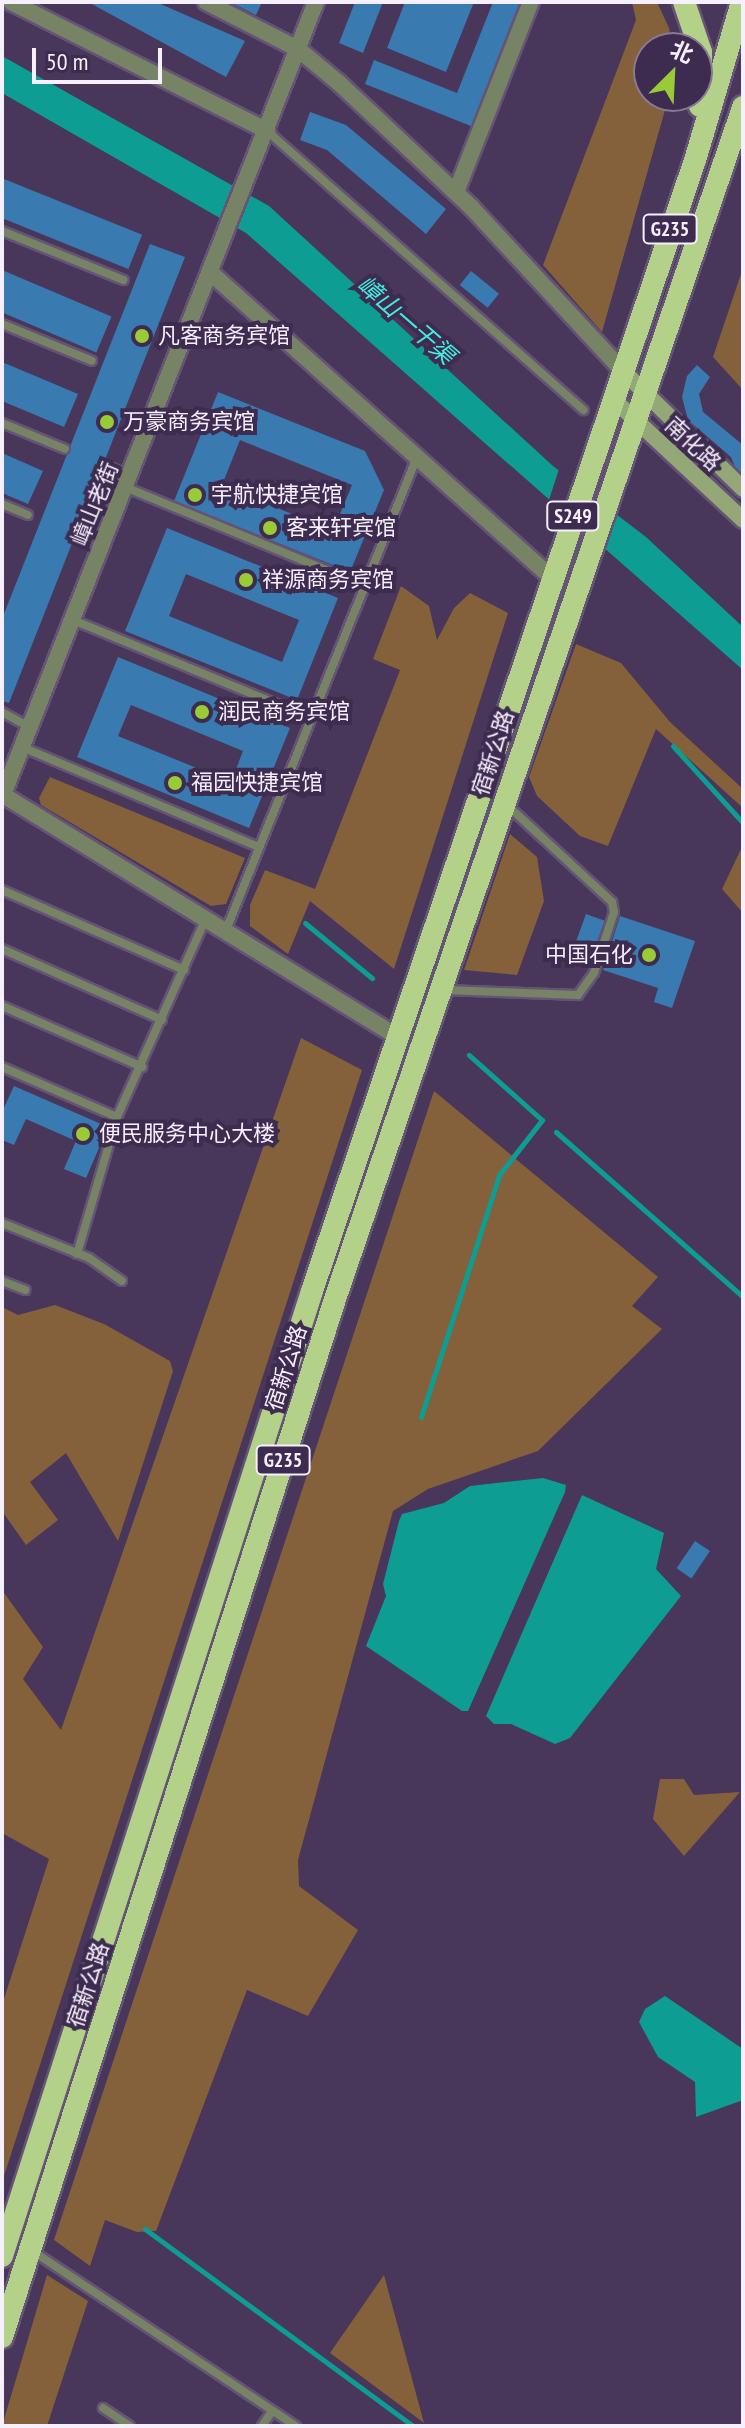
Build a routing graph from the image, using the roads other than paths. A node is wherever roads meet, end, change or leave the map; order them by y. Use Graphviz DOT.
graph roads {
  1 [pos="11,2"];
  2 [pos="206,2"];
  3 [pos="316,2"];
  4 [pos="531,2"];
  5 [pos="684,2"];
  6 [pos="742,2"];
  7 [pos="298,49"];
  8 [pos="743,107"];
  9 [pos="264,137"];
  10 [pos="743,140"];
  11 [pos="696,157"];
  12 [pos="720,168"];
  13 [pos="456,192"];
  14 [pos="2,231"];
  15 [pos="211,273"];
  16 [pos="123,280"];
  17 [pos="2,324"];
  18 [pos="92,361"];
  19 [pos="622,370"];
  20 [pos="642,390"];
  21 [pos="613,399"];
  22 [pos="584,410"];
  23 [pos="633,418"];
  24 [pos="2,423"];
  25 [pos="65,449"];
  26 [pos="594,455"];
  27 [pos="417,457"];
  28 [pos="618,464"];
  29 [pos="112,468"];
  30 [pos="127,482"];
  31 [pos="743,489"];
  32 [pos="2,504"];
  33 [pos="28,515"];
  34 [pos="743,520"];
  35 [pos="552,578"];
  36 [pos="365,586"];
  37 [pos="576,586"];
  38 [pos="73,620"];
  39 [pos="2,712"];
  40 [pos="311,718"];
  41 [pos="30,728"];
  42 [pos="22,747"];
  43 [pos="4,788"];
  44 [pos="504,802"];
  45 [pos="259,847"];
  46 [pos="2,890"];
  47 [pos="206,918"];
  48 [pos="226,930"];
  49 [pos="2,949"];
  50 [pos="184,970"];
  51 [pos="441,990"];
  52 [pos="2,1006"];
  53 [pos="162,1020"];
  54 [pos="397,1036"];
  55 [pos="2,1067"];
  56 [pos="142,1067"];
  57 [pos="117,1117"];
  58 [pos="2,1223"];
  59 [pos="77,1254"];
  60 [pos="2,1281"];
  61 [pos="122,1281"];
  62 [pos="25,1290"];
  63 [pos="30,2250"];
  64 [pos="2,2256"];
  65 [pos="2,2337"];
  66 [pos="103,2408"];
  67 [pos="272,2411"];
  68 [pos="130,2426"];
  69 [pos="262,2426"];
  70 [pos="296,2426"];
  1 -- 9 [label="street"];
  2 -- 7 [label="street"];
  3 -- 7 [label="street, 嶂山老街"];
  4 -- 13 [label="street"];
  5 -- 11 [label="highway"];
  6 -- 11 [label="highway, G235"];
  7 -- 9 [label="street, 嶂山老街"];
  7 -- 13 [label="street"];
  8 -- 12 [label="highway, G235"];
  9 -- 15 [label="street, 嶂山老街"];
  9 -- 22 [label="lane"];
  10 -- 12 [label="highway"];
  11 -- 19 [label="highway, G235"];
  12 -- 20 [label="highway, G235"];
  13 -- 19 [label="street"];
  14 -- 16 [label="lane"];
  15 -- 27 [label="street"];
  15 -- 30 [label="street, 嶂山老街"];
  17 -- 18 [label="lane"];
  19 -- 20 [label="main road, 南化路"];
  19 -- 21 [label="highway, G235"];
  20 -- 23 [label="highway, G235"];
  20 -- 31 [label="main road, 南化路"];
  21 -- 23 [label="main road, 南化路"];
  21 -- 26 [label="highway, G235"];
  23 -- 28 [label="highway, G235"];
  23 -- 34 [label="main road, 南化路"];
  24 -- 25 [label="lane"];
  26 -- 35 [label="highway, 宿新公路 / S249"];
  27 -- 35 [label="street"];
  27 -- 36 [label="lane"];
  28 -- 37 [label="highway, 宿新公路 / S249"];
  29 -- 30 [label="lane"];
  30 -- 36 [label="lane"];
  30 -- 38 [label="street, 嶂山老街"];
  32 -- 33 [label="lane"];
  35 -- 54 [label="highway, 宿新公路 / G235"];
  36 -- 40 [label="lane"];
  37 -- 44 [label="highway, 宿新公路 / G235"];
  38 -- 40 [label="lane"];
  38 -- 41 [label="street, 嶂山老街"];
  39 -- 41 [label="lane"];
  40 -- 45 [label="lane"];
  41 -- 42 [label="street, 嶂山老街"];
  42 -- 43 [label="street, 嶂山老街"];
  42 -- 45 [label="lane"];
  43 -- 47 [label="street"];
  44 -- 51 [label="highway, 宿新公路 / G235"];
  44 -- 51 [label="lane"];
  45 -- 48 [label="lane"];
  46 -- 50 [label="lane"];
  47 -- 48 [label="street"];
  47 -- 50 [label="lane"];
  48 -- 54 [label="street"];
  49 -- 53 [label="lane"];
  50 -- 53 [label="lane"];
  51 -- 63 [label="highway, 宿新公路 / G235"];
  52 -- 56 [label="lane"];
  53 -- 56 [label="lane"];
  54 -- 64 [label="highway, 宿新公路 / G235"];
  55 -- 57 [label="lane"];
  56 -- 57 [label="lane"];
  57 -- 59 [label="lane"];
  58 -- 59 [label="lane"];
  59 -- 61 [label="lane"];
  60 -- 62 [label="lane"];
  63 -- 65 [label="highway, 宿新公路 / G235"];
  63 -- 67 [label="lane"];
  66 -- 68 [label="lane"];
  67 -- 69 [label="lane"];
  67 -- 70 [label="lane"];
}
